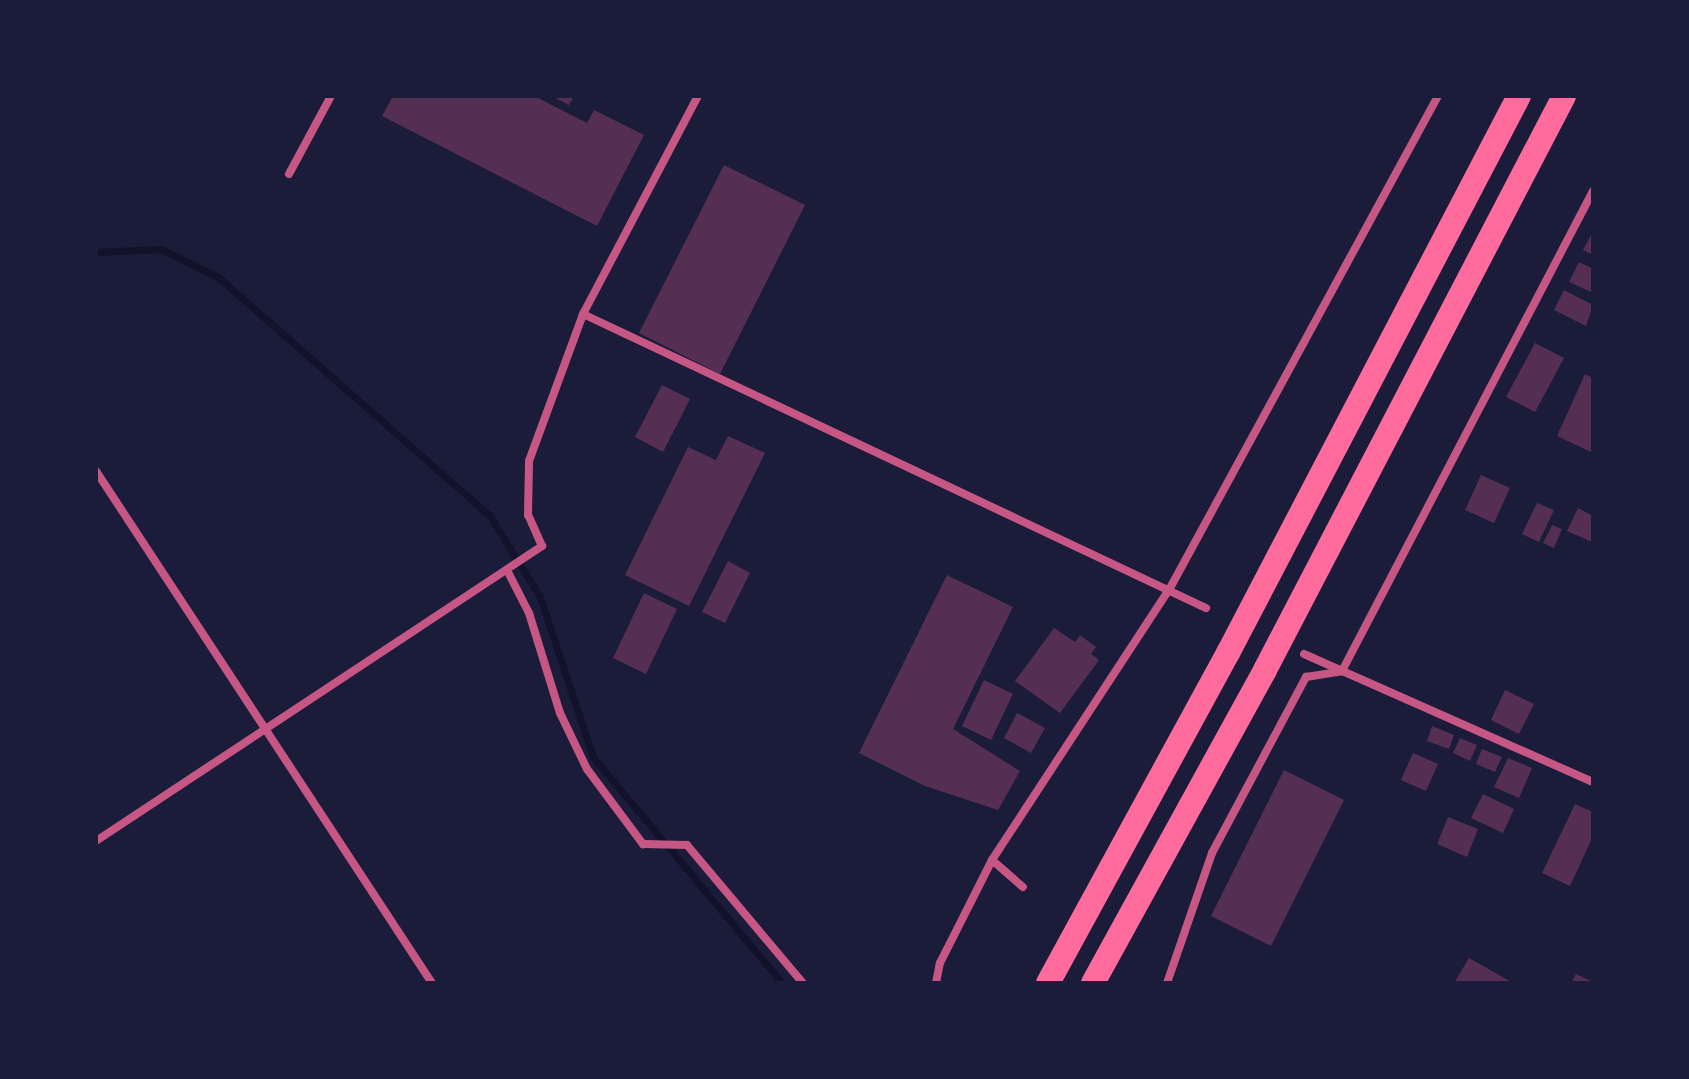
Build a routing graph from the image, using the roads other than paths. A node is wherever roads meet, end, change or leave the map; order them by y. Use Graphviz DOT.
graph roads {
  1 [pos="331,96"];
  2 [pos="698,96"];
  3 [pos="1438,96"];
  4 [pos="1519,96"];
  5 [pos="1564,96"];
  6 [pos="289,174"];
  7 [pos="1593,191"];
  8 [pos="583,314"];
  9 [pos="96,471"];
  10 [pos="508,572"];
  11 [pos="1169,590"];
  12 [pos="1206,608"];
  13 [pos="1304,654"];
  14 [pos="1342,671"];
  15 [pos="264,731"];
  16 [pos="1593,782"];
  17 [pos="96,841"];
  18 [pos="992,860"];
  19 [pos="1023,887"];
  20 [pos="432,983"];
  21 [pos="803,983"];
  22 [pos="936,983"];
  23 [pos="1048,983"];
  24 [pos="1093,983"];
  25 [pos="1167,983"];
  1 -- 6 [label="street"];
  2 -- 8 [label="street"];
  3 -- 11 [label="street"];
  4 -- 23 [label="highway"];
  5 -- 24 [label="highway"];
  7 -- 14 [label="street"];
  8 -- 10 [label="street"];
  8 -- 11 [label="street"];
  9 -- 15 [label="street"];
  10 -- 15 [label="street"];
  10 -- 21 [label="street"];
  11 -- 12 [label="street"];
  11 -- 18 [label="street"];
  13 -- 14 [label="street"];
  14 -- 16 [label="street"];
  14 -- 25 [label="street"];
  15 -- 17 [label="street"];
  15 -- 20 [label="street"];
  18 -- 19 [label="street"];
  18 -- 22 [label="street"];
}
